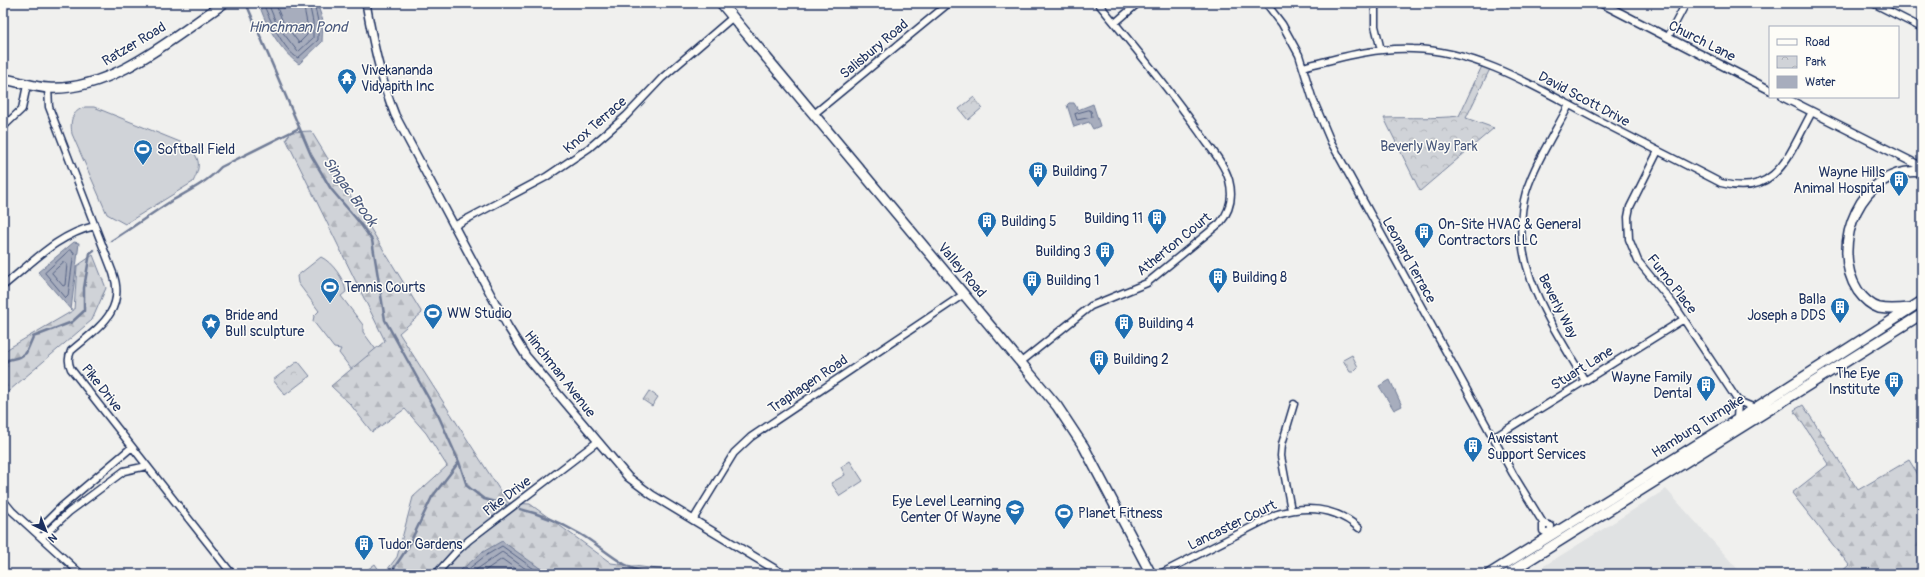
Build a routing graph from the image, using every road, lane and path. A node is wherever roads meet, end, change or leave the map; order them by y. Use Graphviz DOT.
graph roads {
  1 [pos="224,3"];
  2 [pos="366,3"];
  3 [pos="722,3"];
  4 [pos="949,3"];
  5 [pos="1098,3"];
  6 [pos="1138,3"];
  7 [pos="1266,3"];
  8 [pos="1375,3"];
  9 [pos="1601,3"];
  10 [pos="1686,3"];
  11 [pos="1873,3"];
  12 [pos="734,17"];
  13 [pos="1115,23"];
  14 [pos="1922,28"];
  15 [pos="1668,37"];
  16 [pos="1381,50"];
  17 [pos="1303,67"];
  18 [pos="3,79"];
  19 [pos="27,85"];
  20 [pos="48,88"];
  21 [pos="1769,89"];
  22 [pos="1785,98"];
  23 [pos="1569,105"];
  24 [pos="1812,112"];
  25 [pos="814,114"];
  26 [pos="3,126"];
  27 [pos="1658,151"];
  28 [pos="1922,167"];
  29 [pos="1922,172"];
  30 [pos="95,226"];
  31 [pos="454,226"];
  32 [pos="3,286"];
  33 [pos="964,294"];
  34 [pos="1922,301"];
  35 [pos="1911,308"];
  36 [pos="1922,314"];
  37 [pos="1684,319"];
  38 [pos="1021,362"];
  39 [pos="1585,381"];
  40 [pos="1738,401"];
  41 [pos="1294,404"];
  42 [pos="1755,408"];
  43 [pos="1737,419"];
  44 [pos="1493,438"];
  45 [pos="597,442"];
  46 [pos="132,448"];
  47 [pos="147,466"];
  48 [pos="93,481"];
  49 [pos="100,489"];
  50 [pos="3,500"];
  51 [pos="1291,510"];
  52 [pos="693,520"];
  53 [pos="1360,528"];
  54 [pos="36,532"];
  55 [pos="1550,535"];
  56 [pos="42,537"];
  57 [pos="81,574"];
  58 [pos="232,574"];
  59 [pos="436,574"];
  60 [pos="783,574"];
  61 [pos="1151,574"];
  62 [pos="1160,574"];
  63 [pos="1489,574"];
  64 [pos="1507,574"];
  1 -- 20 [label="main road, Ratzer Road"];
  2 -- 31 [label="street, Hinchman Avenue"];
  3 -- 12 [label="main road, Valley Road"];
  4 -- 25 [label="street, Salisbury Road"];
  5 -- 13 [label="street, Atherton Court"];
  6 -- 13 [label="street"];
  7 -- 17 [label="street, Leonard Terrace"];
  8 -- 16 [label="street"];
  9 -- 15 [label="street, Church Lane"];
  10 -- 15 [label="street"];
  11 -- 14 [label="street"];
  12 -- 25 [label="main road, Valley Road"];
  12 -- 31 [label="street, Knox Terrace"];
  13 -- 38 [label="street, Atherton Court"];
  15 -- 21 [label="street, Church Lane"];
  16 -- 17 [label="street, David Scott Drive"];
  16 -- 23 [label="street, David Scott Drive"];
  17 -- 44 [label="street, Leonard Terrace"];
  18 -- 19 [label="main road, Ratzer Road"];
  19 -- 20 [label="main road, Ratzer Road"];
  19 -- 26 [label="street"];
  20 -- 30 [label="street, Pike Drive"];
  22 -- 24 [label="street"];
  23 -- 27 [label="street, David Scott Drive"];
  23 -- 39 [label="street, Beverly Way"];
  24 -- 27 [label="street, David Scott Drive"];
  24 -- 28 [label="street"];
  25 -- 33 [label="main road, Valley Road"];
  27 -- 37 [label="street, Furno Place"];
  29 -- 35 [label="main road"];
  30 -- 32 [label="street"];
  30 -- 46 [label="street, Pike Drive"];
  31 -- 45 [label="street, Hinchman Avenue"];
  33 -- 38 [label="main road, Valley Road"];
  33 -- 52 [label="street, Traphagen Road"];
  34 -- 35 [label="main road, Hamburg Turnpike"];
  35 -- 42 [label="main road, Hamburg Turnpike"];
  36 -- 64 [label="main road"];
  37 -- 39 [label="street, Stuart Lane"];
  37 -- 40 [label="street, Furno Place"];
  38 -- 61 [label="main road, Valley Road"];
  39 -- 44 [label="street, Stuart Lane"];
  40 -- 42 [label="street"];
  40 -- 43 [label="street"];
  41 -- 51 [label="street"];
  42 -- 43 [label="main road, Hamburg Turnpike"];
  43 -- 55 [label="main road, Hamburg Turnpike"];
  44 -- 55 [label="street, Leonard Terrace"];
  45 -- 52 [label="street, Hinchman Avenue"];
  45 -- 59 [label="street, Pike Drive"];
  46 -- 47 [label="street, Pike Drive"];
  46 -- 48 [label="street"];
  47 -- 49 [label="street"];
  47 -- 58 [label="street, Pike Drive"];
  48 -- 49 [label="street"];
  48 -- 54 [label="street"];
  49 -- 56 [label="street"];
  50 -- 54 [label="street"];
  51 -- 53 [label="street, Lancaster Court"];
  51 -- 62 [label="street, Lancaster Court"];
  52 -- 60 [label="street, Hinchman Avenue"];
  54 -- 56 [label="street"];
  55 -- 63 [label="main road, Hamburg Turnpike"];
  56 -- 57 [label="street"];
}
